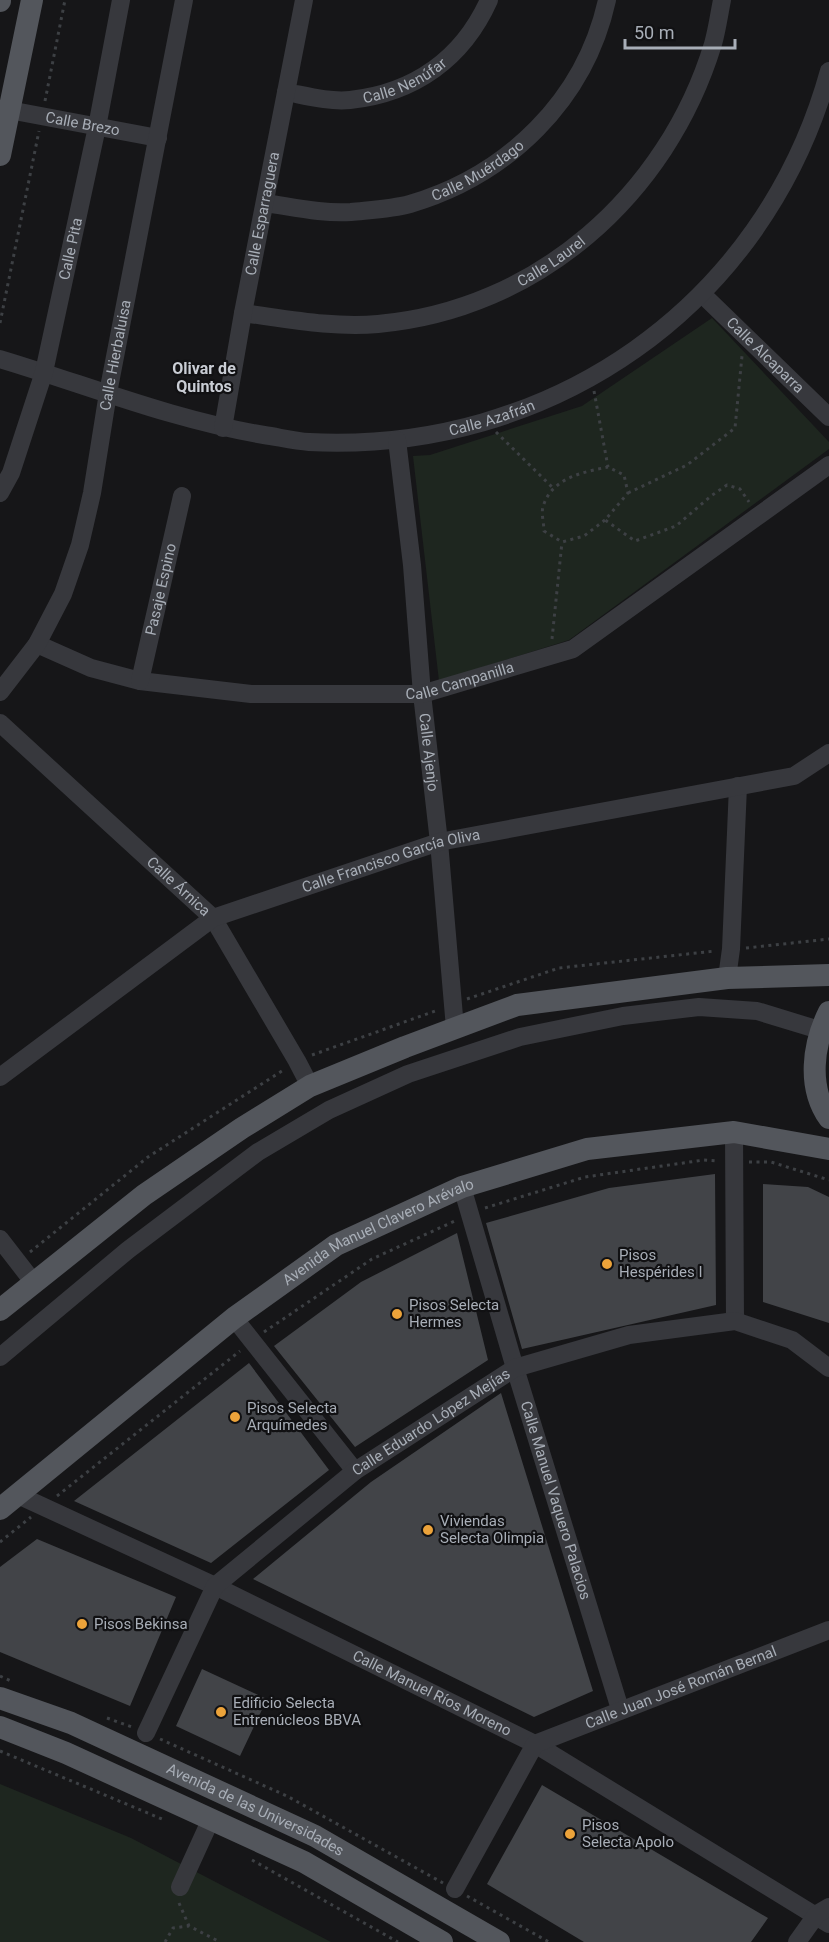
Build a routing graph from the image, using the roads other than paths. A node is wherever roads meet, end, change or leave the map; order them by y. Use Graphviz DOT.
graph roads {
  1 [pos="32,0"];
  2 [pos="121,0"];
  3 [pos="184,0"];
  4 [pos="304,0"];
  5 [pos="489,0"];
  6 [pos="607,0"];
  7 [pos="722,0"];
  8 [pos="829,72"];
  9 [pos="286,92"];
  10 [pos="9,110"];
  11 [pos="97,127"];
  12 [pos="158,138"];
  13 [pos="0,155"];
  14 [pos="265,202"];
  15 [pos="702,294"];
  16 [pos="243,313"];
  17 [pos="0,359"];
  18 [pos="44,372"];
  19 [pos="108,393"];
  20 [pos="829,417"];
  21 [pos="223,428"];
  22 [pos="397,440"];
  23 [pos="829,465"];
  24 [pos="0,493"];
  25 [pos="182,496"];
  26 [pos="37,644"];
  27 [pos="140,681"];
  28 [pos="0,692"];
  29 [pos="422,694"];
  30 [pos="0,723"];
  31 [pos="829,753"];
  32 [pos="738,786"];
  33 [pos="439,842"];
  34 [pos="213,918"];
  35 [pos="829,975"];
  36 [pos="727,978"];
  37 [pos="826,1025"];
  38 [pos="455,1028"];
  39 [pos="0,1077"];
  40 [pos="310,1086"];
  41 [pos="829,1118"];
  42 [pos="735,1132"];
  43 [pos="829,1149"];
  44 [pos="462,1187"];
  45 [pos="0,1239"];
  46 [pos="34,1283"];
  47 [pos="0,1310"];
  48 [pos="234,1318"];
  49 [pos="735,1321"];
  50 [pos="0,1344"];
  51 [pos="0,1357"];
  52 [pos="515,1368"];
  53 [pos="829,1368"];
  54 [pos="355,1471"];
  55 [pos="18,1495"];
  56 [pos="0,1509"];
  57 [pos="215,1586"];
  58 [pos="829,1630"];
  59 [pos="0,1698"];
  60 [pos="620,1709"];
  61 [pos="0,1727"];
  62 [pos="146,1733"];
  63 [pos="535,1744"];
  64 [pos="211,1819"];
  65 [pos="180,1887"];
  66 [pos="455,1889"];
  67 [pos="825,1915"];
  68 [pos="442,1942"];
  69 [pos="499,1942"];
  70 [pos="796,1942"];
  1 -- 10 [label="main road"];
  2 -- 11 [label="street, Calle Pita"];
  3 -- 12 [label="street, Calle Hierbaluisa"];
  4 -- 9 [label="street, Calle Esparraguera"];
  5 -- 9 [label="street, Calle Nenúfar"];
  6 -- 14 [label="street, Calle Muérdago"];
  7 -- 16 [label="street, Calle Laurel"];
  8 -- 15 [label="street, Calle Azafrán"];
  9 -- 14 [label="street, Calle Esparraguera"];
  10 -- 11 [label="street, Calle Brezo"];
  10 -- 13 [label="main road"];
  11 -- 12 [label="street, Calle Brezo"];
  11 -- 18 [label="street, Calle Pita"];
  12 -- 19 [label="street, Calle Hierbaluisa"];
  14 -- 16 [label="street, Calle Esparraguera"];
  15 -- 20 [label="street, Calle Alcaparra"];
  15 -- 22 [label="street, Calle Azafrán"];
  16 -- 21 [label="street, Calle Esparraguera"];
  17 -- 18 [label="street, Calle Azafrán"];
  18 -- 19 [label="street, Calle Azafrán"];
  18 -- 24 [label="street, Calle Pita"];
  19 -- 21 [label="street, Calle Azafrán"];
  19 -- 26 [label="street, Calle Hierbaluisa"];
  21 -- 22 [label="street, Calle Azafrán"];
  22 -- 29 [label="street, Calle Ajenjo"];
  23 -- 29 [label="street, Calle Campanilla"];
  25 -- 27 [label="street, Pasaje Espino"];
  26 -- 27 [label="street, Calle Campanilla"];
  26 -- 28 [label="street, Calle Hierbaluisa"];
  27 -- 29 [label="street, Calle Campanilla"];
  29 -- 33 [label="street, Calle Ajenjo"];
  30 -- 34 [label="street, Calle Árnica"];
  31 -- 32 [label="street, Calle Francisco García Oliva"];
  32 -- 33 [label="street, Calle Francisco García Oliva"];
  32 -- 36 [label="street"];
  33 -- 34 [label="street, Calle Francisco García Oliva"];
  33 -- 38 [label="street, Calle Ajenjo"];
  34 -- 39 [label="street, Calle Francisco García Oliva"];
  34 -- 40 [label="street, Calle Árnica"];
  35 -- 36 [label="main road"];
  36 -- 38 [label="main road"];
  37 -- 41 [label="main road"];
  37 -- 50 [label="street"];
  37 -- 51 [label="street"];
  38 -- 40 [label="main road"];
  40 -- 46 [label="main road"];
  42 -- 43 [label="main road, Avenida Manuel Clavero Arévalo"];
  42 -- 44 [label="main road, Avenida Manuel Clavero Arévalo"];
  42 -- 49 [label="street"];
  44 -- 48 [label="main road, Avenida Manuel Clavero Arévalo"];
  44 -- 52 [label="street, Calle Manuel Vaquero Palacios"];
  45 -- 46 [label="street"];
  46 -- 47 [label="main road"];
  48 -- 54 [label="street"];
  48 -- 55 [label="main road, Avenida Manuel Clavero Arévalo"];
  49 -- 52 [label="street, Calle Eduardo López Mejías"];
  49 -- 53 [label="street, Calle Eduardo López Mejías"];
  52 -- 54 [label="street, Calle Eduardo López Mejías"];
  52 -- 60 [label="street, Calle Manuel Vaquero Palacios"];
  54 -- 57 [label="street, Calle Eduardo López Mejías"];
  55 -- 56 [label="main road, Avenida Manuel Clavero Arévalo"];
  55 -- 57 [label="street, Calle Manuel Ríos Moreno"];
  57 -- 62 [label="street, Calle Eduardo López Mejías"];
  57 -- 63 [label="street, Calle Manuel Ríos Moreno"];
  58 -- 60 [label="street, Calle Juan José Román Bernal"];
  59 -- 69 [label="main road, Avenida de las Universidades"];
  60 -- 63 [label="street, Calle Juan José Román Bernal"];
  61 -- 64 [label="main road, Avenida de las Universidades"];
  63 -- 66 [label="street"];
  63 -- 67 [label="street, Calle Manuel Ríos Moreno"];
  64 -- 65 [label="street"];
  64 -- 68 [label="main road, Avenida de las Universidades"];
  67 -- 70 [label="street"];
}
